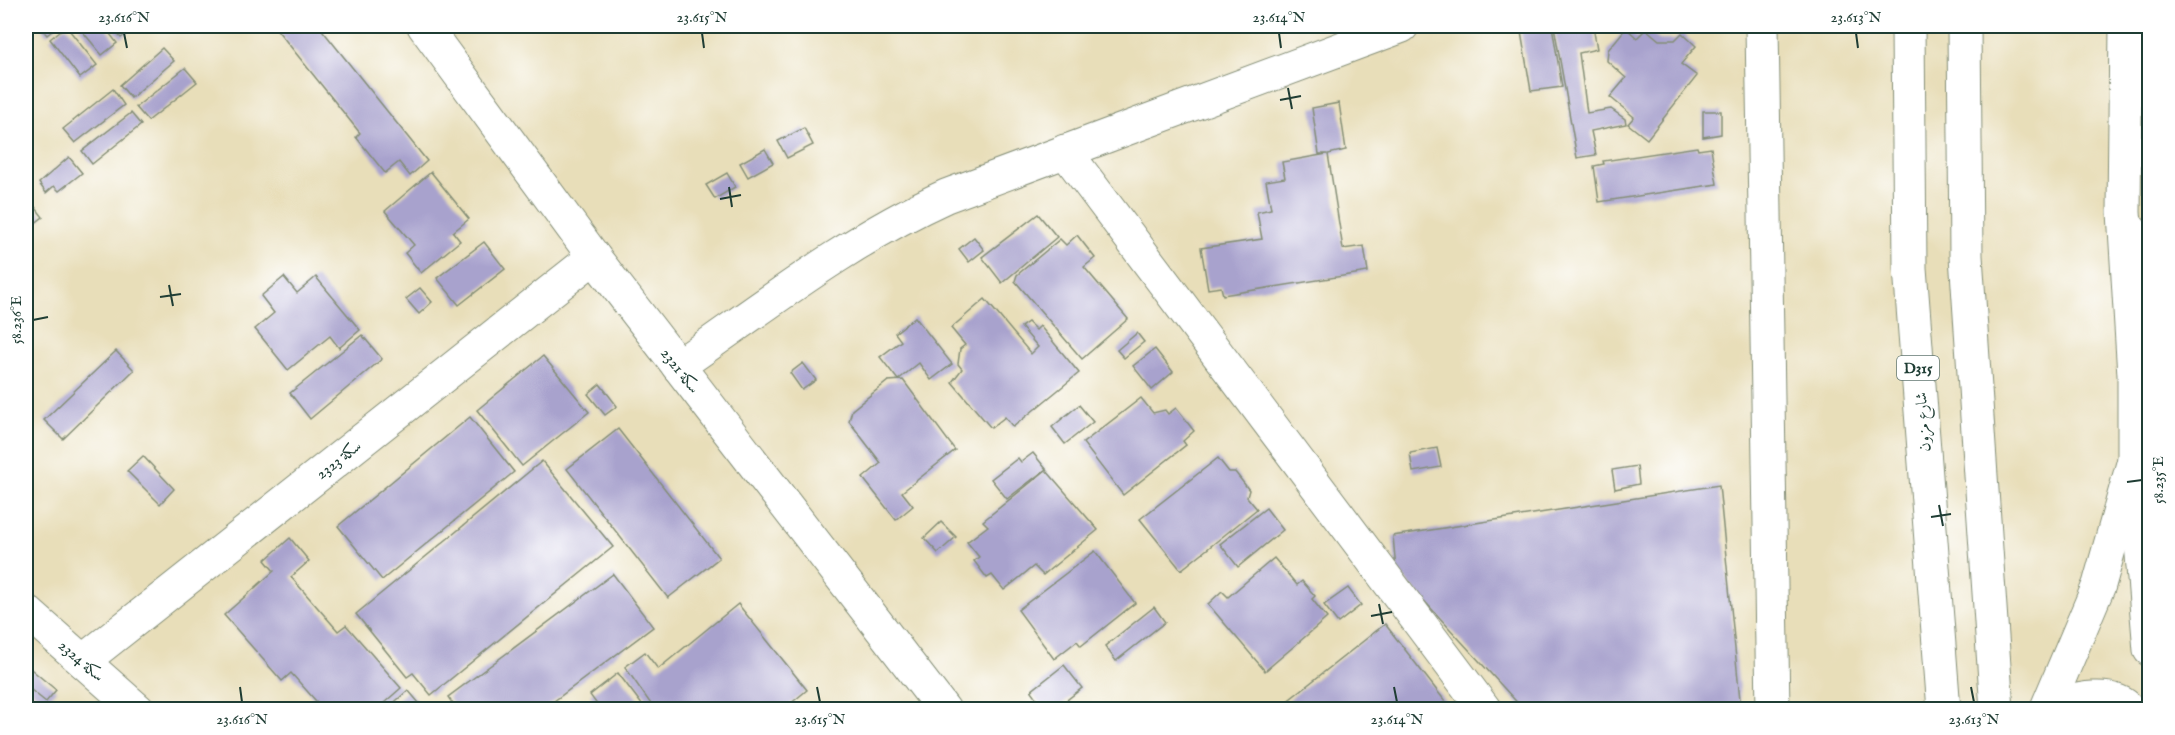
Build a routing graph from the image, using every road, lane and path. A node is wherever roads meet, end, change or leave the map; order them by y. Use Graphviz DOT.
graph roads {
  1 [pos="424,26"];
  2 [pos="1402,26"];
  3 [pos="1762,26"];
  4 [pos="1908,26"];
  5 [pos="1964,26"];
  6 [pos="2126,26"];
  7 [pos="1065,151"];
  8 [pos="2124,212"];
  9 [pos="2150,244"];
  10 [pos="594,257"];
  11 [pos="2142,362"];
  12 [pos="678,366"];
  13 [pos="2134,460"];
  14 [pos="26,611"];
  15 [pos="2150,650"];
  16 [pos="83,661"];
  17 [pos="138,710"];
  18 [pos="944,710"];
  19 [pos="1485,710"];
  20 [pos="1773,710"];
  21 [pos="1944,710"];
  22 [pos="1997,710"];
  23 [pos="2046,710"];
  24 [pos="2055,710"];
  25 [pos="2130,710"];
  1 -- 10 [label="street, سكة 2321"];
  2 -- 7 [label="street"];
  3 -- 20 [label="street"];
  4 -- 21 [label="street, شارع مزون / D315"];
  5 -- 22 [label="street"];
  6 -- 8 [label="street"];
  7 -- 12 [label="street"];
  7 -- 19 [label="street"];
  8 -- 9 [label="lane"];
  8 -- 11 [label="street"];
  10 -- 12 [label="street, سكة 2321"];
  10 -- 16 [label="street, سكة 2323"];
  11 -- 13 [label="street"];
  12 -- 18 [label="street, سكة 2321"];
  13 -- 15 [label="street"];
  13 -- 23 [label="street"];
  14 -- 16 [label="street, سكة 2324"];
  16 -- 17 [label="street, سكة 2324"];
  24 -- 25 [label="street"];
}
